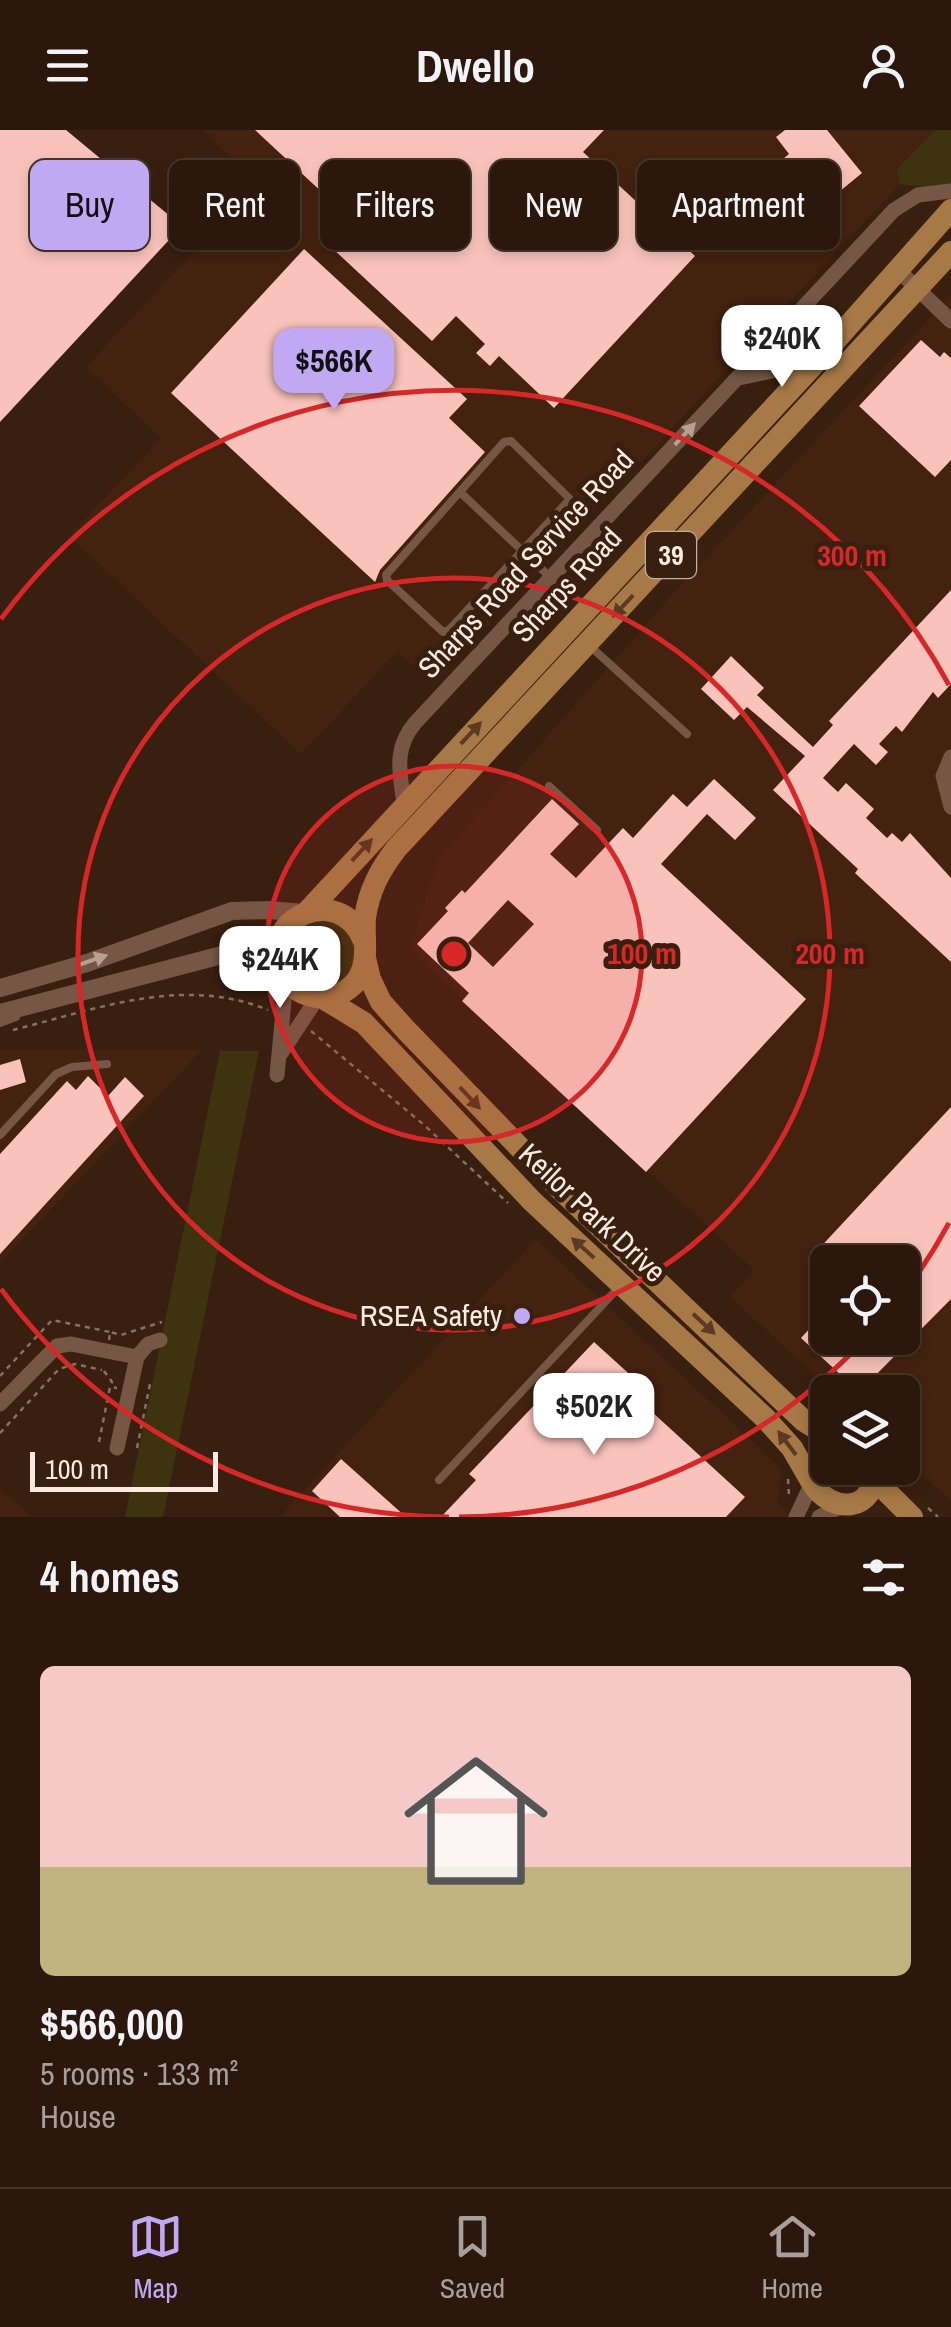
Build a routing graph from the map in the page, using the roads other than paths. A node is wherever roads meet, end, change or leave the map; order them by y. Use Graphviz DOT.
graph roads {
  1 [pos="951,191"];
  2 [pos="951,210"];
  3 [pos="951,252"];
  4 [pos="898,270"];
  5 [pos="917,289"];
  6 [pos="951,321"];
  7 [pos="816,361"];
  8 [pos="736,379"];
  9 [pos="460,492"];
  10 [pos="523,552"];
  11 [pos="551,578"];
  12 [pos="588,644"];
  13 [pos="687,734"];
  14 [pos="951,757"];
  15 [pos="549,786"];
  16 [pos="404,804"];
  17 [pos="951,807"];
  18 [pos="597,830"];
  19 [pos="305,913"];
  20 [pos="365,949"];
  21 [pos="285,978"];
  22 [pos="0,988"];
  23 [pos="81,992"];
  24 [pos="321,998"];
  25 [pos="0,1013"];
  26 [pos="1,1028"];
  27 [pos="282,1052"];
  28 [pos="107,1064"];
  29 [pos="277,1076"];
  30 [pos="0,1135"];
  31 [pos="622,1284"];
  32 [pos="160,1340"];
  33 [pos="137,1357"];
  34 [pos="0,1404"];
  35 [pos="810,1423"];
  36 [pos="116,1448"];
  37 [pos="439,1480"];
  38 [pos="870,1485"];
  39 [pos="883,1485"];
  40 [pos="802,1493"];
  41 [pos="834,1510"];
  42 [pos="872,1517"];
  43 [pos="912,1517"];
  1 -- 8 [label="street, Sharps Road Service Road"];
  2 -- 4 [label="main road, Sharps Road / 39"];
  3 -- 5 [label="main road, Sharps Road / 39"];
  4 -- 5 [label="street"];
  4 -- 7 [label="main road, Sharps Road / 39"];
  5 -- 6 [label="street"];
  5 -- 12 [label="main road, Sharps Road / 39, one-way"];
  7 -- 8 [label="street"];
  16 -- 7 [label="main road, Sharps Road / 39, one-way"];
  11 -- 8 [label="street, Sharps Road Service Road, one-way"];
  9 -- 10 [label="lane"];
  9 -- 10 [label="lane"];
  9 -- 10 [label="lane"];
  10 -- 11 [label="lane"];
  11 -- 16 [label="street, Sharps Road Service Road"];
  12 -- 13 [label="lane"];
  12 -- 20 [label="main road, Sharps Road / 39"];
  14 -- 17 [label="street"];
  15 -- 18 [label="lane"];
  19 -- 16 [label="main road, Sharps Road / 39, one-way"];
  19 -- 20 [label="main road, 39"];
  19 -- 21 [label="main road, 39"];
  22 -- 19 [label="street, one-way"];
  20 -- 24 [label="main road"];
  20 -- 35 [label="main road, Keilor Park Drive / 39, one-way"];
  21 -- 23 [label="street"];
  21 -- 24 [label="main road"];
  21 -- 27 [label="street"];
  23 -- 25 [label="street"];
  23 -- 26 [label="lane"];
  24 -- 27 [label="street"];
  31 -- 24 [label="main road, Keilor Park Drive, one-way"];
  27 -- 29 [label="street"];
  28 -- 30 [label="lane"];
  31 -- 37 [label="lane"];
  40 -- 31 [label="main road, Keilor Park Drive, one-way"];
  32 -- 33 [label="street"];
  33 -- 34 [label="street"];
  33 -- 36 [label="street"];
  38 -- 41 [label="main road"];
  39 -- 43 [label="main road"];
  40 -- 41 [label="main road, Keilor Park Drive"];
  41 -- 42 [label="main road"];
}
